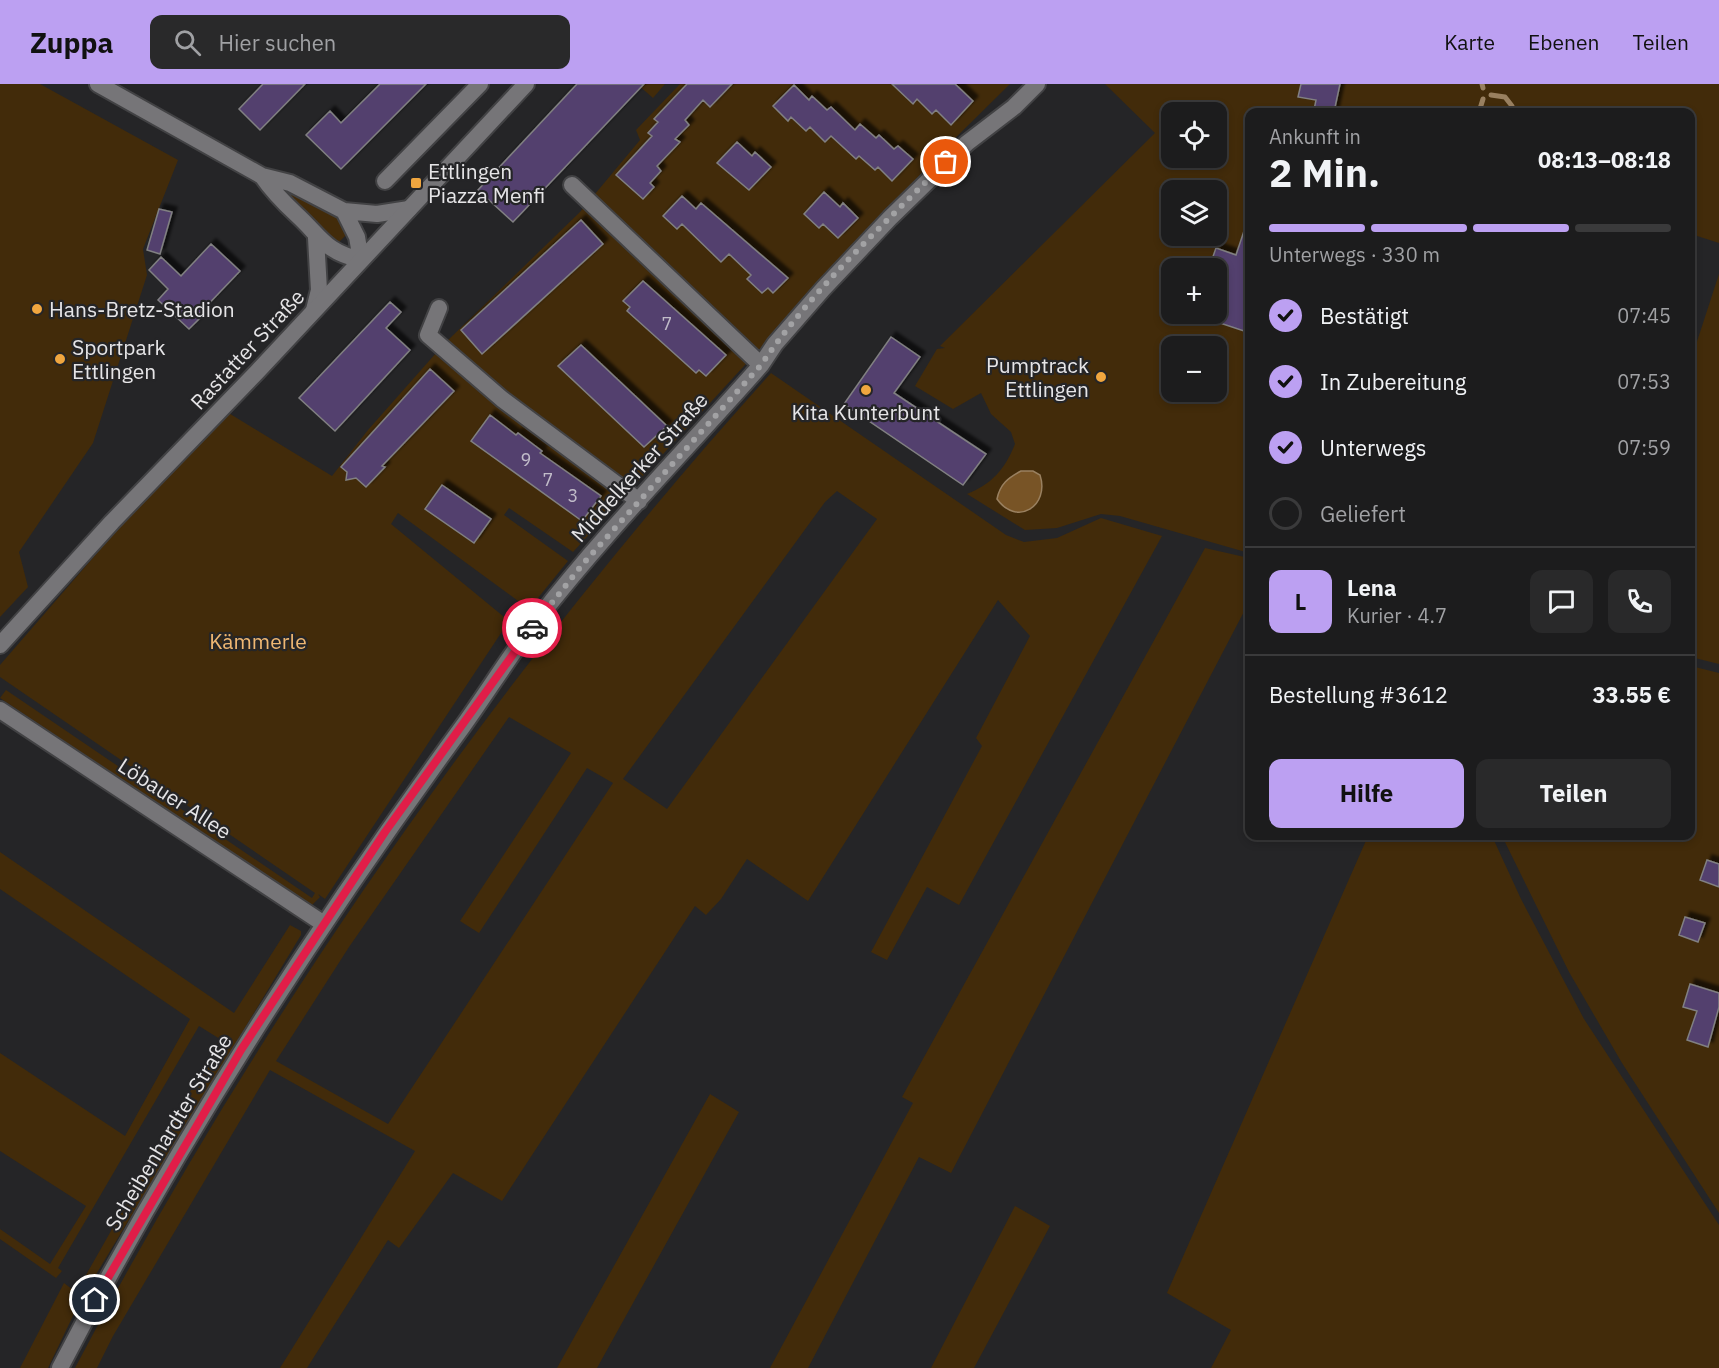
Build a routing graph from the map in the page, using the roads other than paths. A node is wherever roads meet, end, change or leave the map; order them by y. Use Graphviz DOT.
graph roads {
  1 [pos="99,84"];
  2 [pos="480,84"];
  3 [pos="526,84"];
  4 [pos="1037,84"];
  5 [pos="262,176"];
  6 [pos="385,181"];
  7 [pos="572,185"];
  8 [pos="409,209"];
  9 [pos="344,211"];
  10 [pos="316,238"];
  11 [pos="361,260"];
  12 [pos="439,308"];
  13 [pos="314,310"];
  14 [pos="761,365"];
  15 [pos="639,501"];
  16 [pos="0,645"];
  17 [pos="0,710"];
  18 [pos="324,924"];
  19 [pos="60,1368"];
  1 -- 5 [label="street"];
  2 -- 6 [label="street"];
  3 -- 8 [label="street, Rastatter Straße"];
  4 -- 14 [label="street, Middelkerker Straße"];
  5 -- 9 [label="street"];
  5 -- 10 [label="street"];
  7 -- 14 [label="street"];
  8 -- 9 [label="street"];
  8 -- 11 [label="street, Rastatter Straße"];
  9 -- 11 [label="street"];
  10 -- 11 [label="street"];
  10 -- 13 [label="street"];
  11 -- 13 [label="street, Rastatter Straße"];
  12 -- 15 [label="street"];
  13 -- 16 [label="street, Rastatter Straße"];
  14 -- 15 [label="street, Middelkerker Straße"];
  15 -- 18 [label="street, Middelkerker Straße"];
  17 -- 18 [label="street, Löbauer Allee"];
  18 -- 19 [label="street, Scheibenhardter Straße"];
}
